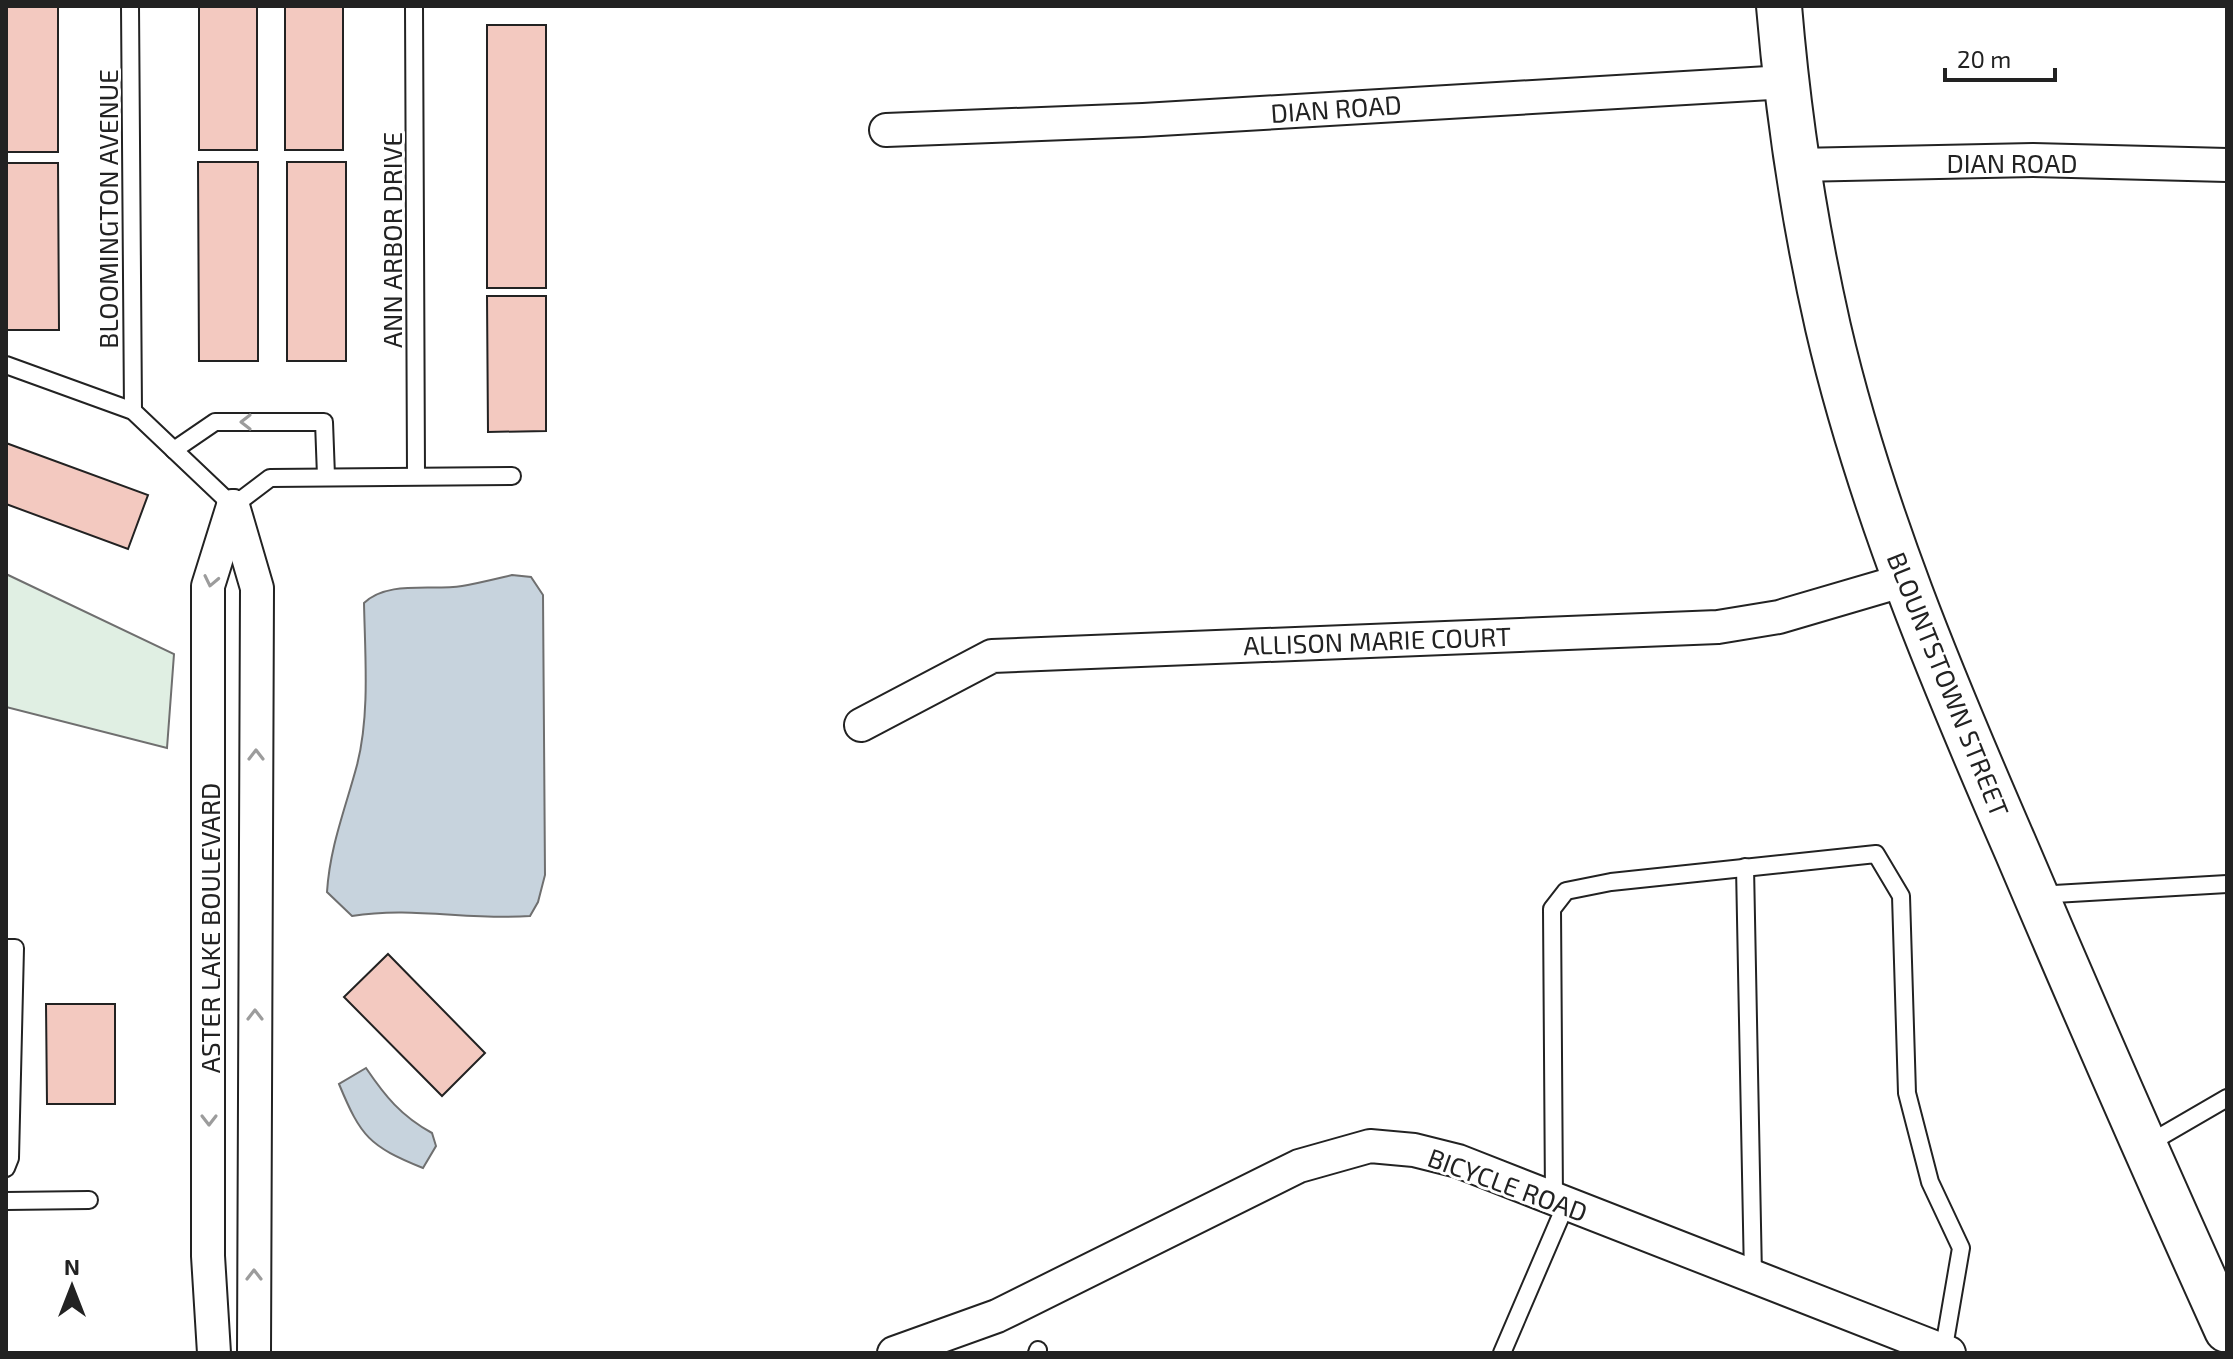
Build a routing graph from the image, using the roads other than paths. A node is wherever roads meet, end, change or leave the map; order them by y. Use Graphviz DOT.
graph roads {
  1 [pos="130,6"];
  2 [pos="414,6"];
  3 [pos="1779,6"];
  4 [pos="1786,82"];
  5 [pos="886,130"];
  6 [pos="1797,165"];
  7 [pos="2227,165"];
  8 [pos="6,365"];
  9 [pos="133,411"];
  10 [pos="174,450"];
  11 [pos="416,474"];
  12 [pos="326,476"];
  13 [pos="512,476"];
  14 [pos="233,506"];
  15 [pos="1905,580"];
  16 [pos="861,725"];
  17 [pos="209,828"];
  18 [pos="256,828"];
  19 [pos="1745,867"];
  20 [pos="2227,884"];
  21 [pos="2036,896"];
  22 [pos="6,948"];
  23 [pos="254,1073"];
  24 [pos="209,1074"];
  25 [pos="2227,1098"];
  26 [pos="2144,1146"];
  27 [pos="6,1168"];
  28 [pos="89,1200"];
  29 [pos="6,1201"];
  30 [pos="1560,1201"];
  31 [pos="1753,1276"];
  32 [pos="2227,1330"];
  33 [pos="1946,1352"];
  34 [pos="214,1353"];
  35 [pos="254,1353"];
  36 [pos="894,1353"];
  37 [pos="1502,1353"];
  1 -- 9 [label="lane, BLOOMINGTON AVENUE"];
  2 -- 11 [label="lane, ANN ARBOR DRIVE"];
  3 -- 4 [label="main road, BLOUNTSTOWN STREET"];
  4 -- 5 [label="street, DIAN ROAD"];
  4 -- 6 [label="main road, BLOUNTSTOWN STREET"];
  6 -- 7 [label="street, DIAN ROAD"];
  6 -- 15 [label="main road, BLOUNTSTOWN STREET"];
  8 -- 9 [label="lane"];
  9 -- 10 [label="lane"];
  12 -- 10 [label="lane, one-way"];
  10 -- 14 [label="lane"];
  11 -- 12 [label="lane"];
  11 -- 13 [label="lane"];
  12 -- 14 [label="lane"];
  14 -- 17 [label="street, ASTER LAKE BOULEVARD, one-way"];
  18 -- 14 [label="street, ASTER LAKE BOULEVARD, one-way"];
  15 -- 16 [label="street, ALLISON MARIE COURT"];
  15 -- 21 [label="main road, BLOUNTSTOWN STREET"];
  17 -- 18 [label="street"];
  17 -- 24 [label="street, ASTER LAKE BOULEVARD"];
  23 -- 18 [label="street, ASTER LAKE BOULEVARD, one-way"];
  19 -- 30 [label="lane"];
  19 -- 31 [label="lane"];
  19 -- 33 [label="lane"];
  20 -- 21 [label="lane"];
  21 -- 26 [label="main road, BLOUNTSTOWN STREET"];
  22 -- 27 [label="lane"];
  23 -- 24 [label="street"];
  35 -- 23 [label="street, ASTER LAKE BOULEVARD, one-way"];
  24 -- 34 [label="street, ASTER LAKE BOULEVARD, one-way"];
  25 -- 26 [label="lane"];
  26 -- 32 [label="main road, BLOUNTSTOWN STREET"];
  28 -- 29 [label="lane"];
  30 -- 31 [label="street, BICYCLE ROAD"];
  30 -- 36 [label="street, BICYCLE ROAD"];
  30 -- 37 [label="lane"];
  31 -- 33 [label="street, BICYCLE ROAD"];
}
